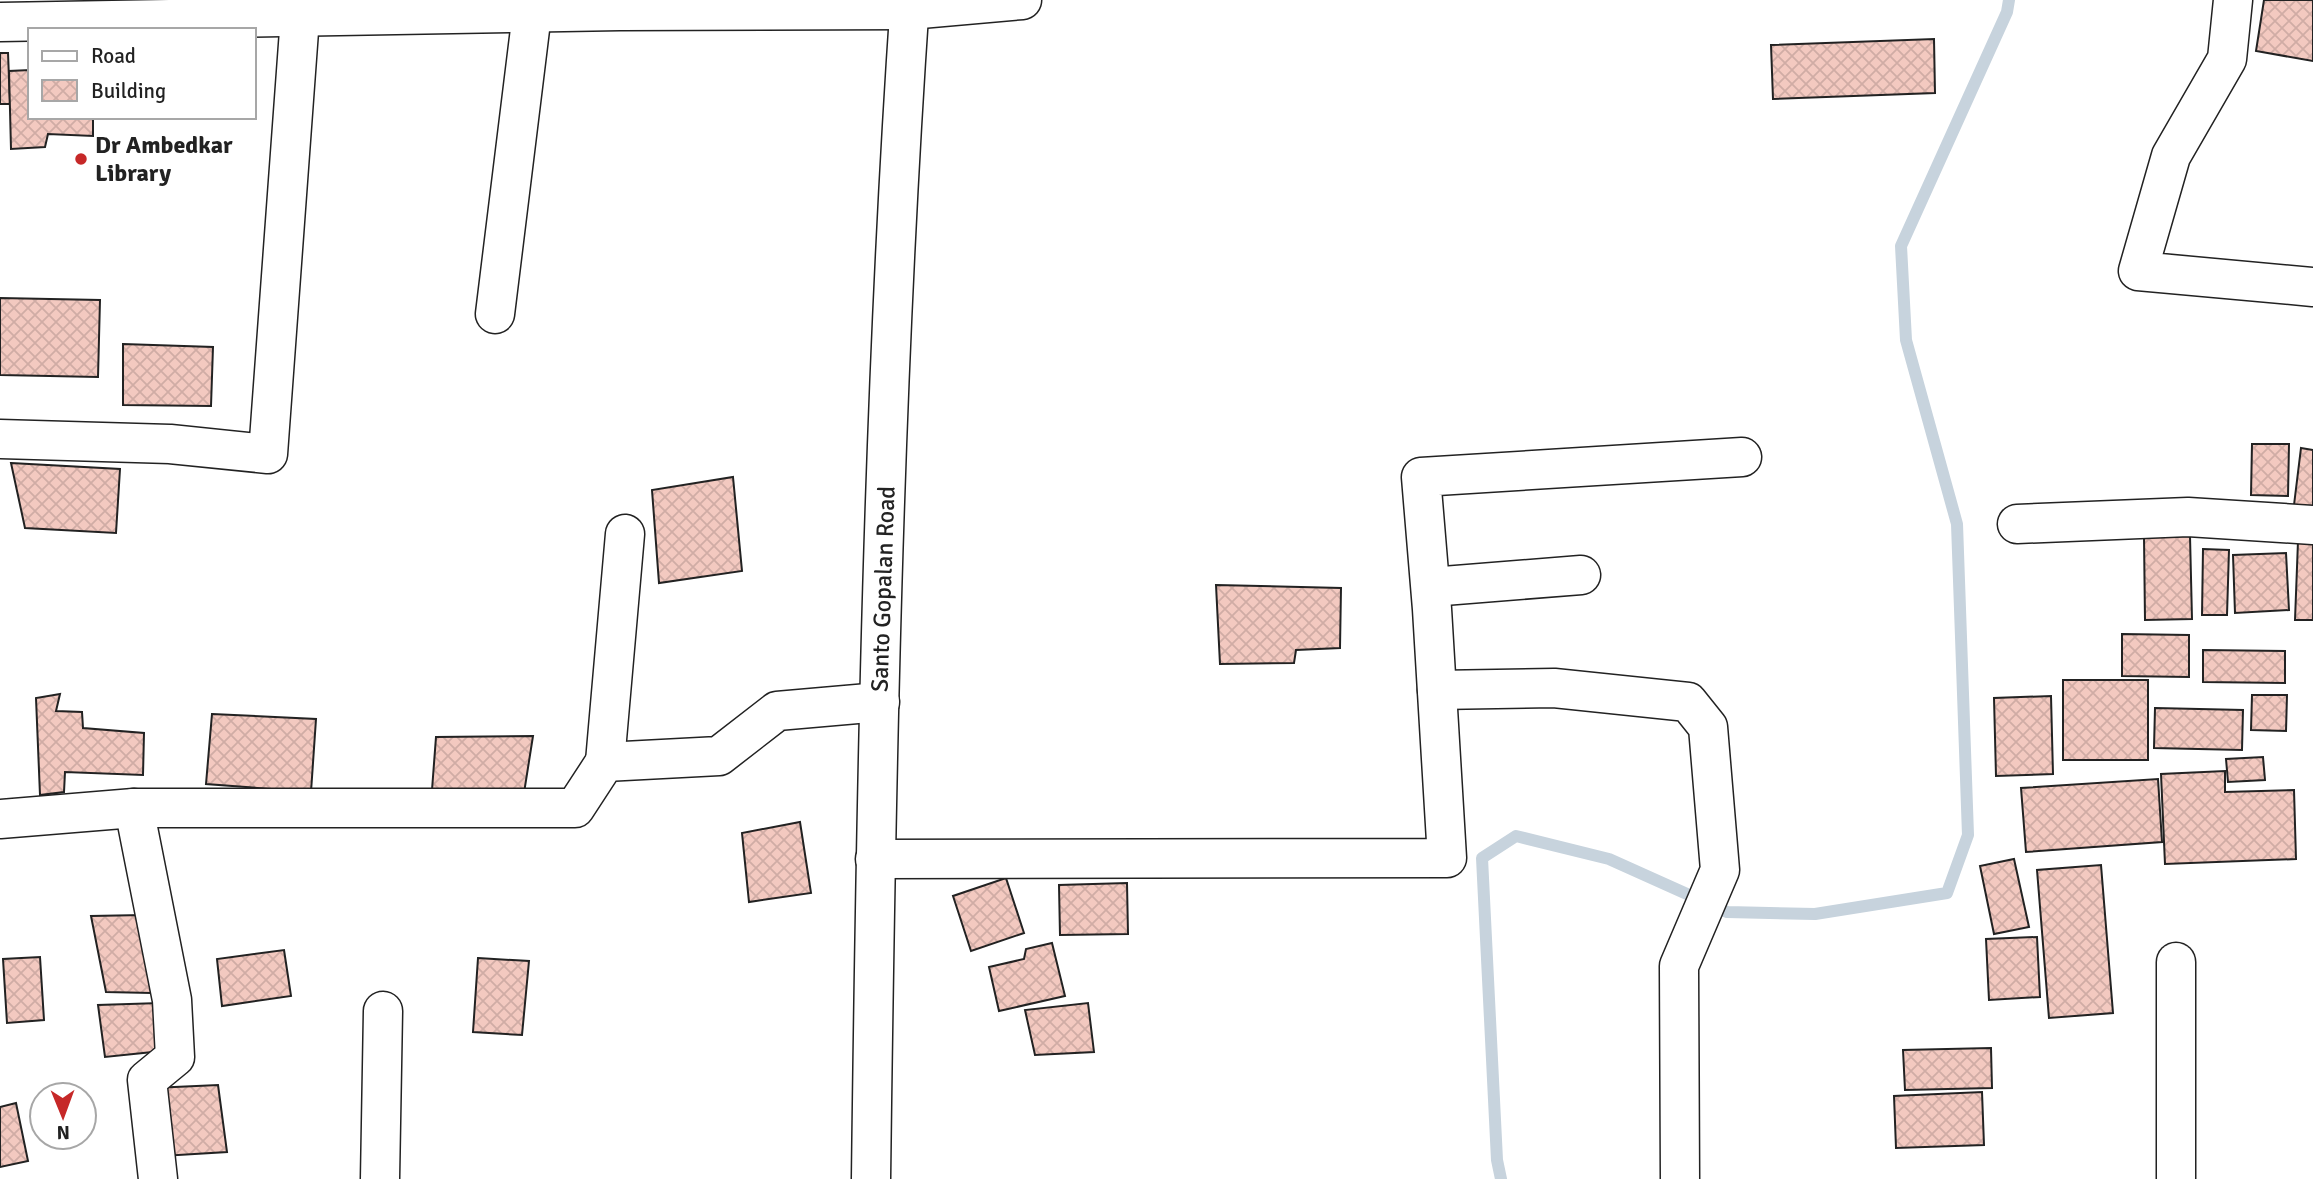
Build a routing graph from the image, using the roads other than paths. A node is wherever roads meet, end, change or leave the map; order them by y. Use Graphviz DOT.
graph roads {
  1 [pos="1022,0"];
  2 [pos="2233,0"];
  3 [pos="910,5"];
  4 [pos="530,6"];
  5 [pos="300,17"];
  6 [pos="0,22"];
  7 [pos="2313,288"];
  8 [pos="495,314"];
  9 [pos="0,439"];
  10 [pos="1742,457"];
  11 [pos="2017,524"];
  12 [pos="2313,525"];
  13 [pos="625,534"];
  14 [pos="1581,575"];
  15 [pos="1431,587"];
  16 [pos="1437,690"];
  17 [pos="880,702"];
  18 [pos="605,762"];
  19 [pos="134,808"];
  20 [pos="0,819"];
  21 [pos="875,859"];
  22 [pos="2176,962"];
  23 [pos="383,1011"];
  24 [pos="158,1179"];
  25 [pos="380,1179"];
  26 [pos="872,1179"];
  27 [pos="1680,1179"];
  28 [pos="2176,1179"];
  1 -- 3 [label="street"];
  2 -- 7 [label="street"];
  3 -- 4 [label="street"];
  3 -- 17 [label="street, Santo Gopalan Road"];
  4 -- 5 [label="street"];
  4 -- 8 [label="street"];
  5 -- 6 [label="street"];
  5 -- 9 [label="street"];
  10 -- 15 [label="street"];
  11 -- 12 [label="street"];
  13 -- 18 [label="street"];
  14 -- 15 [label="street"];
  15 -- 16 [label="street"];
  16 -- 21 [label="street"];
  16 -- 27 [label="street"];
  17 -- 18 [label="street"];
  17 -- 21 [label="street, Santo Gopalan Road"];
  18 -- 19 [label="street"];
  19 -- 20 [label="street"];
  19 -- 24 [label="street"];
  21 -- 26 [label="street, Santo Gopalan Road"];
  22 -- 28 [label="street"];
  23 -- 25 [label="street"];
}
